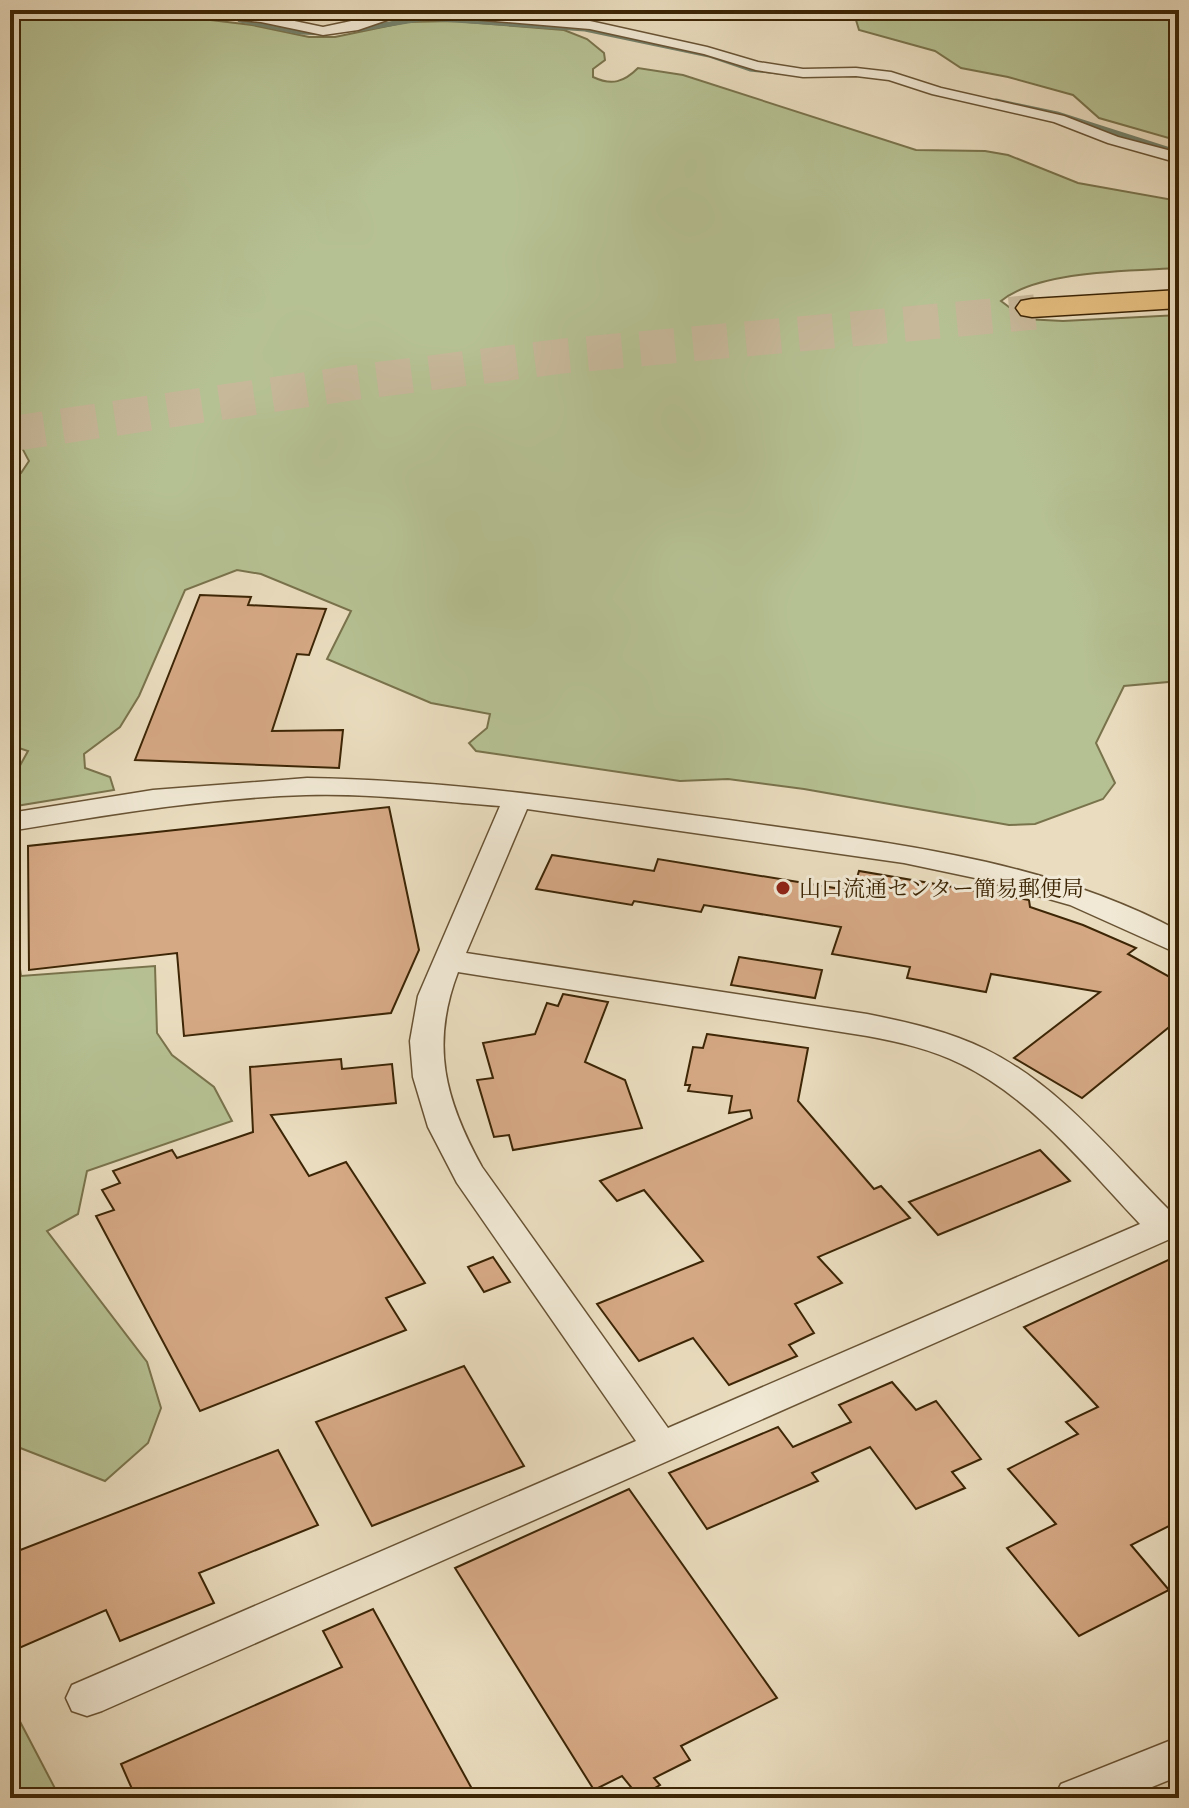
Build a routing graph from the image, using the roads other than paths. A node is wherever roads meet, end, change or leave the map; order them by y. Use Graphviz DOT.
graph roads {
  1 [pos="185,10"];
  2 [pos="1179,158"];
  3 [pos="1179,301"];
  4 [pos="1034,310"];
  5 [pos="517,799"];
  6 [pos="10,822"];
  7 [pos="1179,944"];
  8 [pos="448,960"];
  9 [pos="1171,1224"];
  10 [pos="661,1447"];
  11 [pos="87,1698"];
  12 [pos="1179,1756"];
  13 [pos="1076,1798"];
  1 -- 2 [label="street"];
  3 -- 4 [label="highway"];
  5 -- 6 [label="street"];
  5 -- 7 [label="street"];
  5 -- 8 [label="street"];
  8 -- 9 [label="street"];
  8 -- 10 [label="street"];
  9 -- 10 [label="street"];
  10 -- 11 [label="street"];
  12 -- 13 [label="street"];
}
